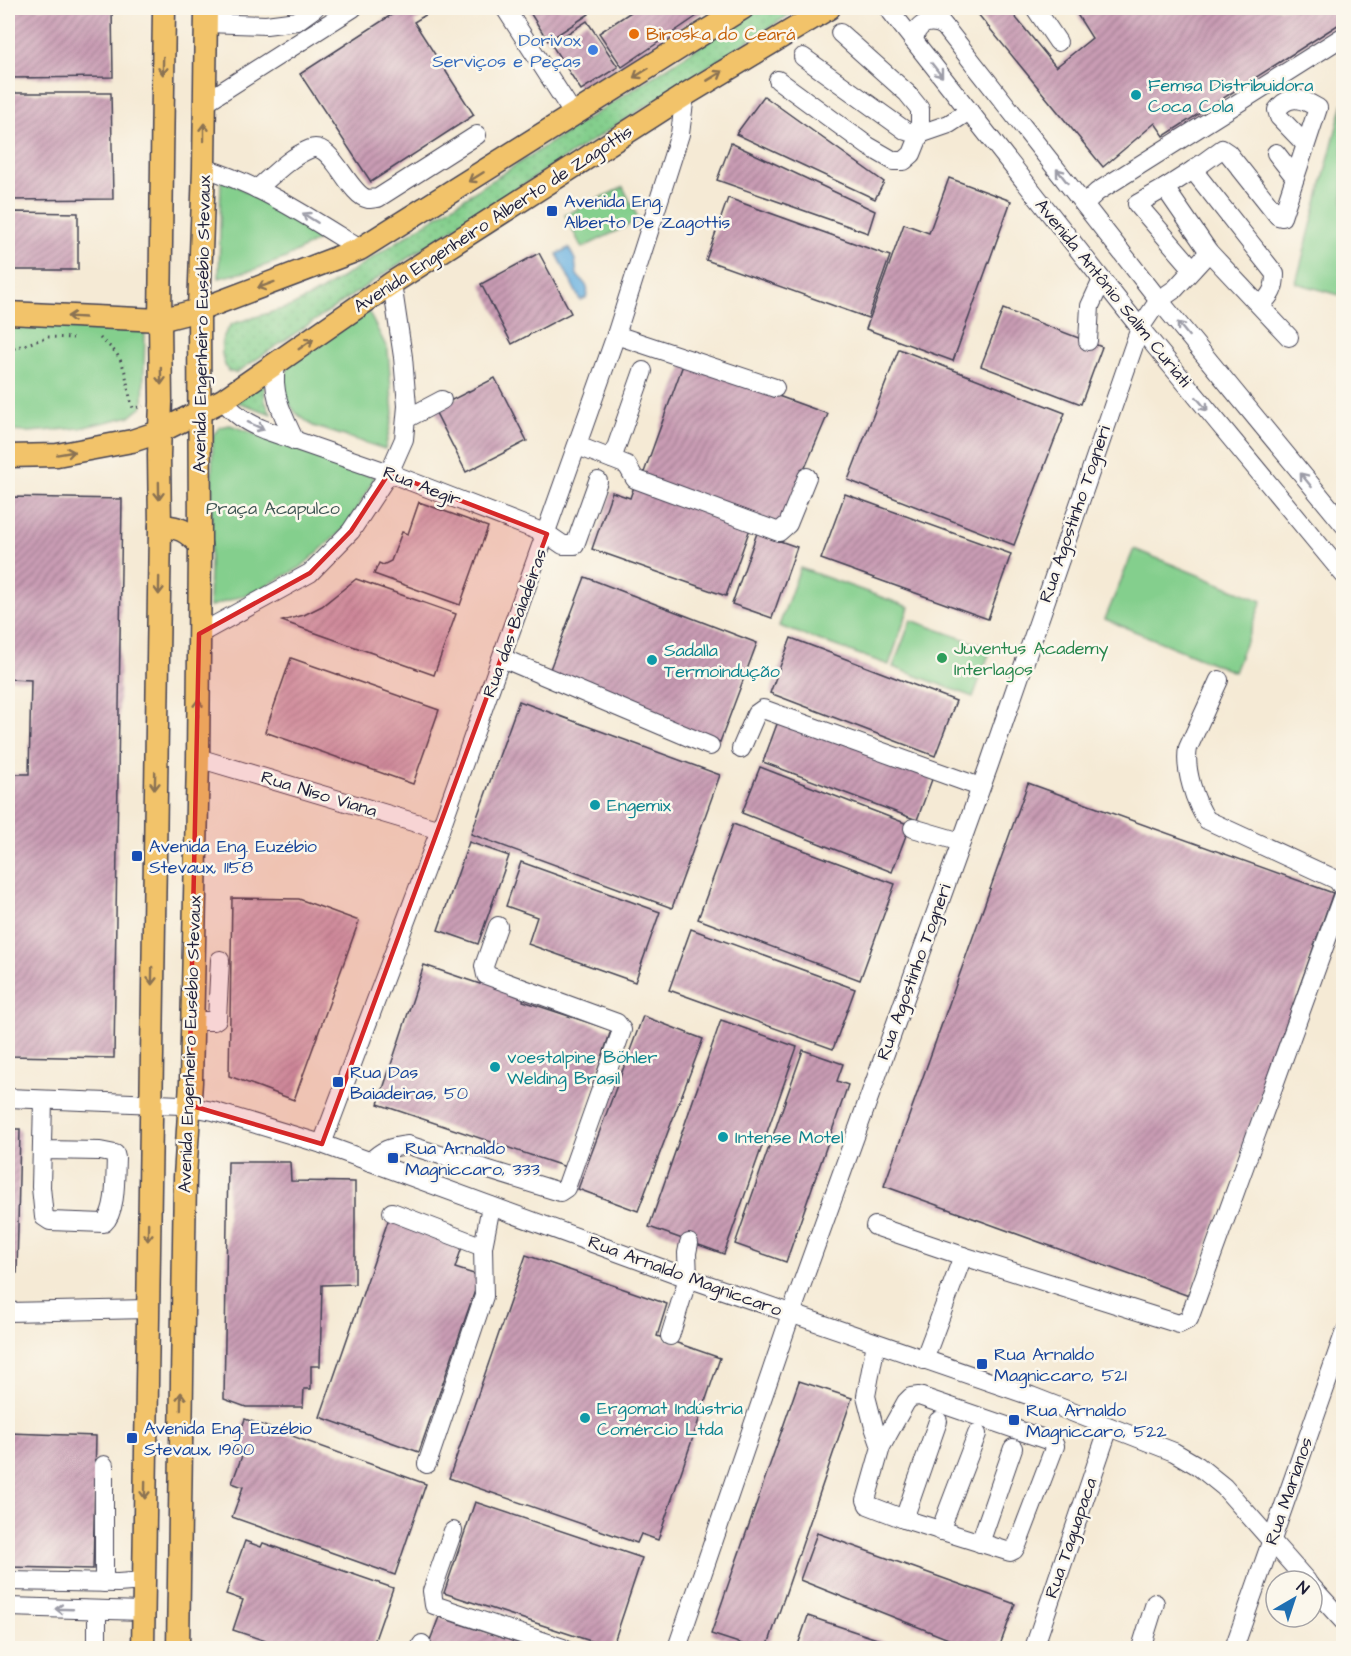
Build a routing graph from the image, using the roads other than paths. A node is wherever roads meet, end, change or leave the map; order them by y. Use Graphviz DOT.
graph roads {
  1 [pos="164,8"];
  2 [pos="315,8"];
  3 [pos="353,8"];
  4 [pos="505,8"];
  5 [pos="743,8"];
  6 [pos="829,8"];
  7 [pos="888,8"];
  8 [pos="930,8"];
  9 [pos="1035,8"];
  10 [pos="206,15"];
  11 [pos="233,16"];
  12 [pos="944,26"];
  13 [pos="840,33"];
  14 [pos="1344,36"];
  15 [pos="914,41"];
  16 [pos="1058,42"];
  17 [pos="803,57"];
  18 [pos="778,80"];
  19 [pos="685,95"];
  20 [pos="204,103"];
  21 [pos="969,111"];
  22 [pos="574,115"];
  23 [pos="920,134"];
  24 [pos="477,135"];
  25 [pos="1305,144"];
  26 [pos="1276,153"];
  27 [pos="204,168"];
  28 [pos="1193,170"];
  29 [pos="1294,176"];
  30 [pos="1165,188"];
  31 [pos="257,189"];
  32 [pos="1084,204"];
  33 [pos="1104,229"];
  34 [pos="360,249"];
  35 [pos="1080,252"];
  36 [pos="1209,252"];
  37 [pos="1190,273"];
  38 [pos="1102,280"];
  39 [pos="392,283"];
  40 [pos="1155,295"];
  41 [pos="1261,305"];
  42 [pos="199,310"];
  43 [pos="8,313"];
  44 [pos="160,320"];
  45 [pos="1140,328"];
  46 [pos="616,335"];
  47 [pos="1289,337"];
  48 [pos="1088,342"];
  49 [pos="276,365"];
  50 [pos="643,371"];
  51 [pos="775,388"];
  52 [pos="223,400"];
  53 [pos="442,400"];
  54 [pos="1246,406"];
  55 [pos="199,411"];
  56 [pos="406,419"];
  57 [pos="1221,427"];
  58 [pos="159,432"];
  59 [pos="296,441"];
  60 [pos="578,446"];
  61 [pos="8,456"];
  62 [pos="612,459"];
  63 [pos="389,473"];
  64 [pos="807,477"];
  65 [pos="598,481"];
  66 [pos="1344,525"];
  67 [pos="160,527"];
  68 [pos="547,534"];
  69 [pos="200,545"];
  70 [pos="1344,574"];
  71 [pos="199,634"];
  72 [pos="502,658"];
  73 [pos="1219,680"];
  74 [pos="710,746"];
  75 [pos="741,749"];
  76 [pos="198,758"];
  77 [pos="980,787"];
  78 [pos="913,828"];
  79 [pos="440,830"];
  80 [pos="961,842"];
  81 [pos="1344,891"];
  82 [pos="498,926"];
  83 [pos="220,960"];
  84 [pos="192,1021"];
  85 [pos="8,1098"];
  86 [pos="43,1100"];
  87 [pos="150,1103"];
  88 [pos="189,1105"];
  89 [pos="322,1144"];
  90 [pos="43,1150"];
  91 [pos="370,1161"];
  92 [pos="491,1206"];
  93 [pos="392,1212"];
  94 [pos="875,1226"];
  95 [pos="689,1242"];
  96 [pos="483,1247"];
  97 [pos="963,1256"];
  98 [pos="688,1278"];
  99 [pos="148,1309"];
  100 [pos="8,1311"];
  101 [pos="791,1314"];
  102 [pos="1343,1334"];
  103 [pos="670,1336"];
  104 [pos="876,1343"];
  105 [pos="924,1360"];
  106 [pos="938,1420"];
  107 [pos="1109,1427"];
  108 [pos="977,1434"];
  109 [pos="881,1447"];
  110 [pos="1013,1448"];
  111 [pos="427,1464"];
  112 [pos="104,1465"];
  113 [pos="904,1519"];
  114 [pos="453,1531"];
  115 [pos="940,1531"];
  116 [pos="1272,1542"];
  117 [pos="980,1543"];
  118 [pos="178,1569"];
  119 [pos="1296,1569"];
  120 [pos="144,1575"];
  121 [pos="8,1581"];
  122 [pos="104,1583"];
  123 [pos="1324,1600"];
  124 [pos="1155,1603"];
  125 [pos="8,1607"];
  126 [pos="97,1610"];
  127 [pos="143,1611"];
  128 [pos="1344,1622"];
  129 [pos="97,1648"];
  130 [pos="143,1648"];
  131 [pos="177,1648"];
  132 [pos="563,1648"];
  133 [pos="677,1648"];
  134 [pos="1034,1648"];
  135 [pos="1141,1648"];
  136 [pos="1234,1648"];
  1 -- 44 [label="main road, Avenida Engenheiro Eusébio Stevaux, one-way"];
  2 -- 11 [label="street"];
  3 -- 20 [label="street"];
  4 -- 22 [label="street"];
  5 -- 22 [label="main road, one-way"];
  19 -- 6 [label="main road, Avenida Engenheiro Alberto de Zagottis, one-way"];
  7 -- 15 [label="street, Avenida Antônio Salim Curiati"];
  8 -- 12 [label="street, Avenida Antônio Salim Curiati"];
  9 -- 16 [label="street"];
  10 -- 11 [label="street"];
  10 -- 20 [label="main road, Avenida Engenheiro Eusébio Stevaux"];
  12 -- 15 [label="street"];
  32 -- 12 [label="street, Avenida Antônio Salim Curiati, one-way"];
  13 -- 23 [label="street"];
  14 -- 32 [label="street"];
  15 -- 21 [label="street, Avenida Antônio Salim Curiati, one-way"];
  17 -- 23 [label="street"];
  18 -- 23 [label="street"];
  19 -- 39 [label="main road, Avenida Engenheiro Alberto de Zagottis"];
  19 -- 46 [label="street, Rua das Baiadeiras"];
  27 -- 20 [label="main road, Avenida Engenheiro Eusébio Stevaux, one-way"];
  21 -- 23 [label="street"];
  21 -- 35 [label="street, Avenida Antônio Salim Curiati"];
  22 -- 34 [label="main road, one-way"];
  24 -- 31 [label="street"];
  25 -- 29 [label="street"];
  26 -- 29 [label="street"];
  27 -- 31 [label="street"];
  27 -- 42 [label="main road, Avenida Engenheiro Eusébio Stevaux"];
  28 -- 29 [label="street"];
  28 -- 30 [label="street"];
  28 -- 41 [label="street"];
  30 -- 36 [label="street"];
  30 -- 37 [label="street"];
  34 -- 31 [label="street, one-way"];
  32 -- 33 [label="street, Avenida Antônio Salim Curiati"];
  33 -- 35 [label="street"];
  33 -- 40 [label="street, Avenida Antônio Salim Curiati"];
  34 -- 42 [label="main road, one-way"];
  35 -- 38 [label="street, Avenida Antônio Salim Curiati"];
  36 -- 37 [label="street, Rua Agostinho Togneri"];
  36 -- 41 [label="street"];
  37 -- 40 [label="street, Rua Agostinho Togneri"];
  38 -- 45 [label="street, Avenida Antônio Salim Curiati"];
  38 -- 48 [label="street"];
  49 -- 39 [label="main road, Avenida Engenheiro Alberto de Zagottis, one-way"];
  39 -- 56 [label="street"];
  40 -- 45 [label="street, Rua Agostinho Togneri"];
  54 -- 40 [label="street, Avenida Antônio Salim Curiati, one-way"];
  41 -- 47 [label="street"];
  42 -- 44 [label="main road"];
  42 -- 55 [label="main road, Avenida Engenheiro Eusébio Stevaux"];
  44 -- 43 [label="main road, one-way"];
  44 -- 58 [label="main road, Avenida Engenheiro Eusébio Stevaux, one-way"];
  45 -- 57 [label="street, Avenida Antônio Salim Curiati, one-way"];
  45 -- 77 [label="street, Rua Agostinho Togneri"];
  46 -- 51 [label="street"];
  46 -- 60 [label="street, Rua das Baiadeiras"];
  49 -- 52 [label="main road, Avenida Engenheiro Alberto de Zagottis"];
  49 -- 59 [label="street"];
  50 -- 62 [label="street"];
  52 -- 55 [label="main road, Avenida Engenheiro Alberto de Zagottis"];
  52 -- 59 [label="street, Rua Aegir, one-way"];
  53 -- 56 [label="street"];
  54 -- 57 [label="street"];
  66 -- 54 [label="street, Avenida Antônio Salim Curiati, one-way"];
  55 -- 58 [label="main road, Avenida Engenheiro Alberto de Zagottis"];
  55 -- 69 [label="main road, Avenida Engenheiro Eusébio Stevaux"];
  56 -- 63 [label="street"];
  57 -- 70 [label="street, Avenida Antônio Salim Curiati"];
  61 -- 58 [label="main road, Avenida Engenheiro Alberto de Zagottis, one-way"];
  58 -- 67 [label="main road, Avenida Engenheiro Eusébio Stevaux, one-way"];
  59 -- 63 [label="street, Rua Aegir"];
  60 -- 62 [label="street"];
  60 -- 68 [label="street, Rua das Baiadeiras"];
  62 -- 64 [label="street"];
  63 -- 68 [label="street, Rua Aegir"];
  63 -- 71 [label="street"];
  65 -- 68 [label="street, Rua Aegir"];
  67 -- 69 [label="main road"];
  67 -- 87 [label="main road, Avenida Engenheiro Eusébio Stevaux, one-way"];
  68 -- 72 [label="street, Rua das Baiadeiras"];
  69 -- 71 [label="main road, Avenida Engenheiro Eusébio Stevaux"];
  76 -- 71 [label="main road, Avenida Engenheiro Eusébio Stevaux, one-way"];
  72 -- 74 [label="street"];
  72 -- 79 [label="street, Rua das Baiadeiras"];
  73 -- 81 [label="street"];
  75 -- 77 [label="street"];
  76 -- 79 [label="street, Rua Niso Viana"];
  76 -- 84 [label="main road, Avenida Engenheiro Eusébio Stevaux"];
  77 -- 80 [label="street, Rua Agostinho Togneri"];
  78 -- 80 [label="street"];
  79 -- 89 [label="street, Rua das Baiadeiras"];
  80 -- 101 [label="street, Rua Agostinho Togneri"];
  81 -- 97 [label="street"];
  82 -- 91 [label="street"];
  83 -- 84 [label="street"];
  84 -- 88 [label="main road, Avenida Engenheiro Eusébio Stevaux"];
  85 -- 86 [label="street, Rua Arnaldo Magniccaro"];
  86 -- 87 [label="street, Rua Arnaldo Magniccaro"];
  86 -- 90 [label="street"];
  87 -- 88 [label="street, Rua Arnaldo Magniccaro"];
  87 -- 99 [label="main road, Avenida Engenheiro Eusébio Stevaux, one-way"];
  88 -- 89 [label="street, Rua Arnaldo Magniccaro"];
  118 -- 88 [label="main road, Avenida Engenheiro Eusébio Stevaux, one-way"];
  89 -- 91 [label="street, Rua Arnaldo Magniccaro"];
  90 -- 90 [label="street"];
  91 -- 92 [label="street, Rua Arnaldo Magniccaro"];
  92 -- 96 [label="street"];
  92 -- 98 [label="street, Rua Arnaldo Magniccaro"];
  93 -- 96 [label="street"];
  94 -- 97 [label="street"];
  95 -- 98 [label="street"];
  96 -- 111 [label="street"];
  97 -- 105 [label="street"];
  98 -- 101 [label="street, Rua Arnaldo Magniccaro"];
  98 -- 103 [label="street"];
  99 -- 100 [label="street"];
  99 -- 120 [label="main road, Avenida Engenheiro Eusébio Stevaux, one-way"];
  101 -- 104 [label="street, Rua Arnaldo Magniccaro"];
  101 -- 133 [label="street, Rua Agostinho Togneri"];
  102 -- 116 [label="street, Rua Marianos"];
  104 -- 105 [label="street, Rua Arnaldo Magniccaro"];
  104 -- 109 [label="street"];
  105 -- 107 [label="street, Rua Arnaldo Magniccaro"];
  106 -- 113 [label="street"];
  107 -- 116 [label="street, Rua Arnaldo Magniccaro"];
  107 -- 134 [label="street, Rua Taguapaca"];
  108 -- 115 [label="street"];
  109 -- 113 [label="street"];
  109 -- 117 [label="street"];
  110 -- 117 [label="street"];
  112 -- 122 [label="street"];
  113 -- 115 [label="street"];
  114 -- 132 [label="street"];
  115 -- 117 [label="street"];
  116 -- 119 [label="street, Rua Arnaldo Magniccaro"];
  116 -- 136 [label="street, Rua Marianos"];
  118 -- 120 [label="main road"];
  118 -- 131 [label="main road, Avenida Engenheiro Eusébio Stevaux"];
  120 -- 122 [label="street"];
  120 -- 127 [label="main road, Avenida Engenheiro Eusébio Stevaux"];
  121 -- 122 [label="street"];
  123 -- 128 [label="street"];
  124 -- 135 [label="street"];
  126 -- 125 [label="street, one-way"];
  126 -- 127 [label="street"];
  126 -- 129 [label="street"];
  127 -- 130 [label="main road, Avenida Engenheiro Eusébio Stevaux"];
  130 -- 131 [label="main road"];
}
